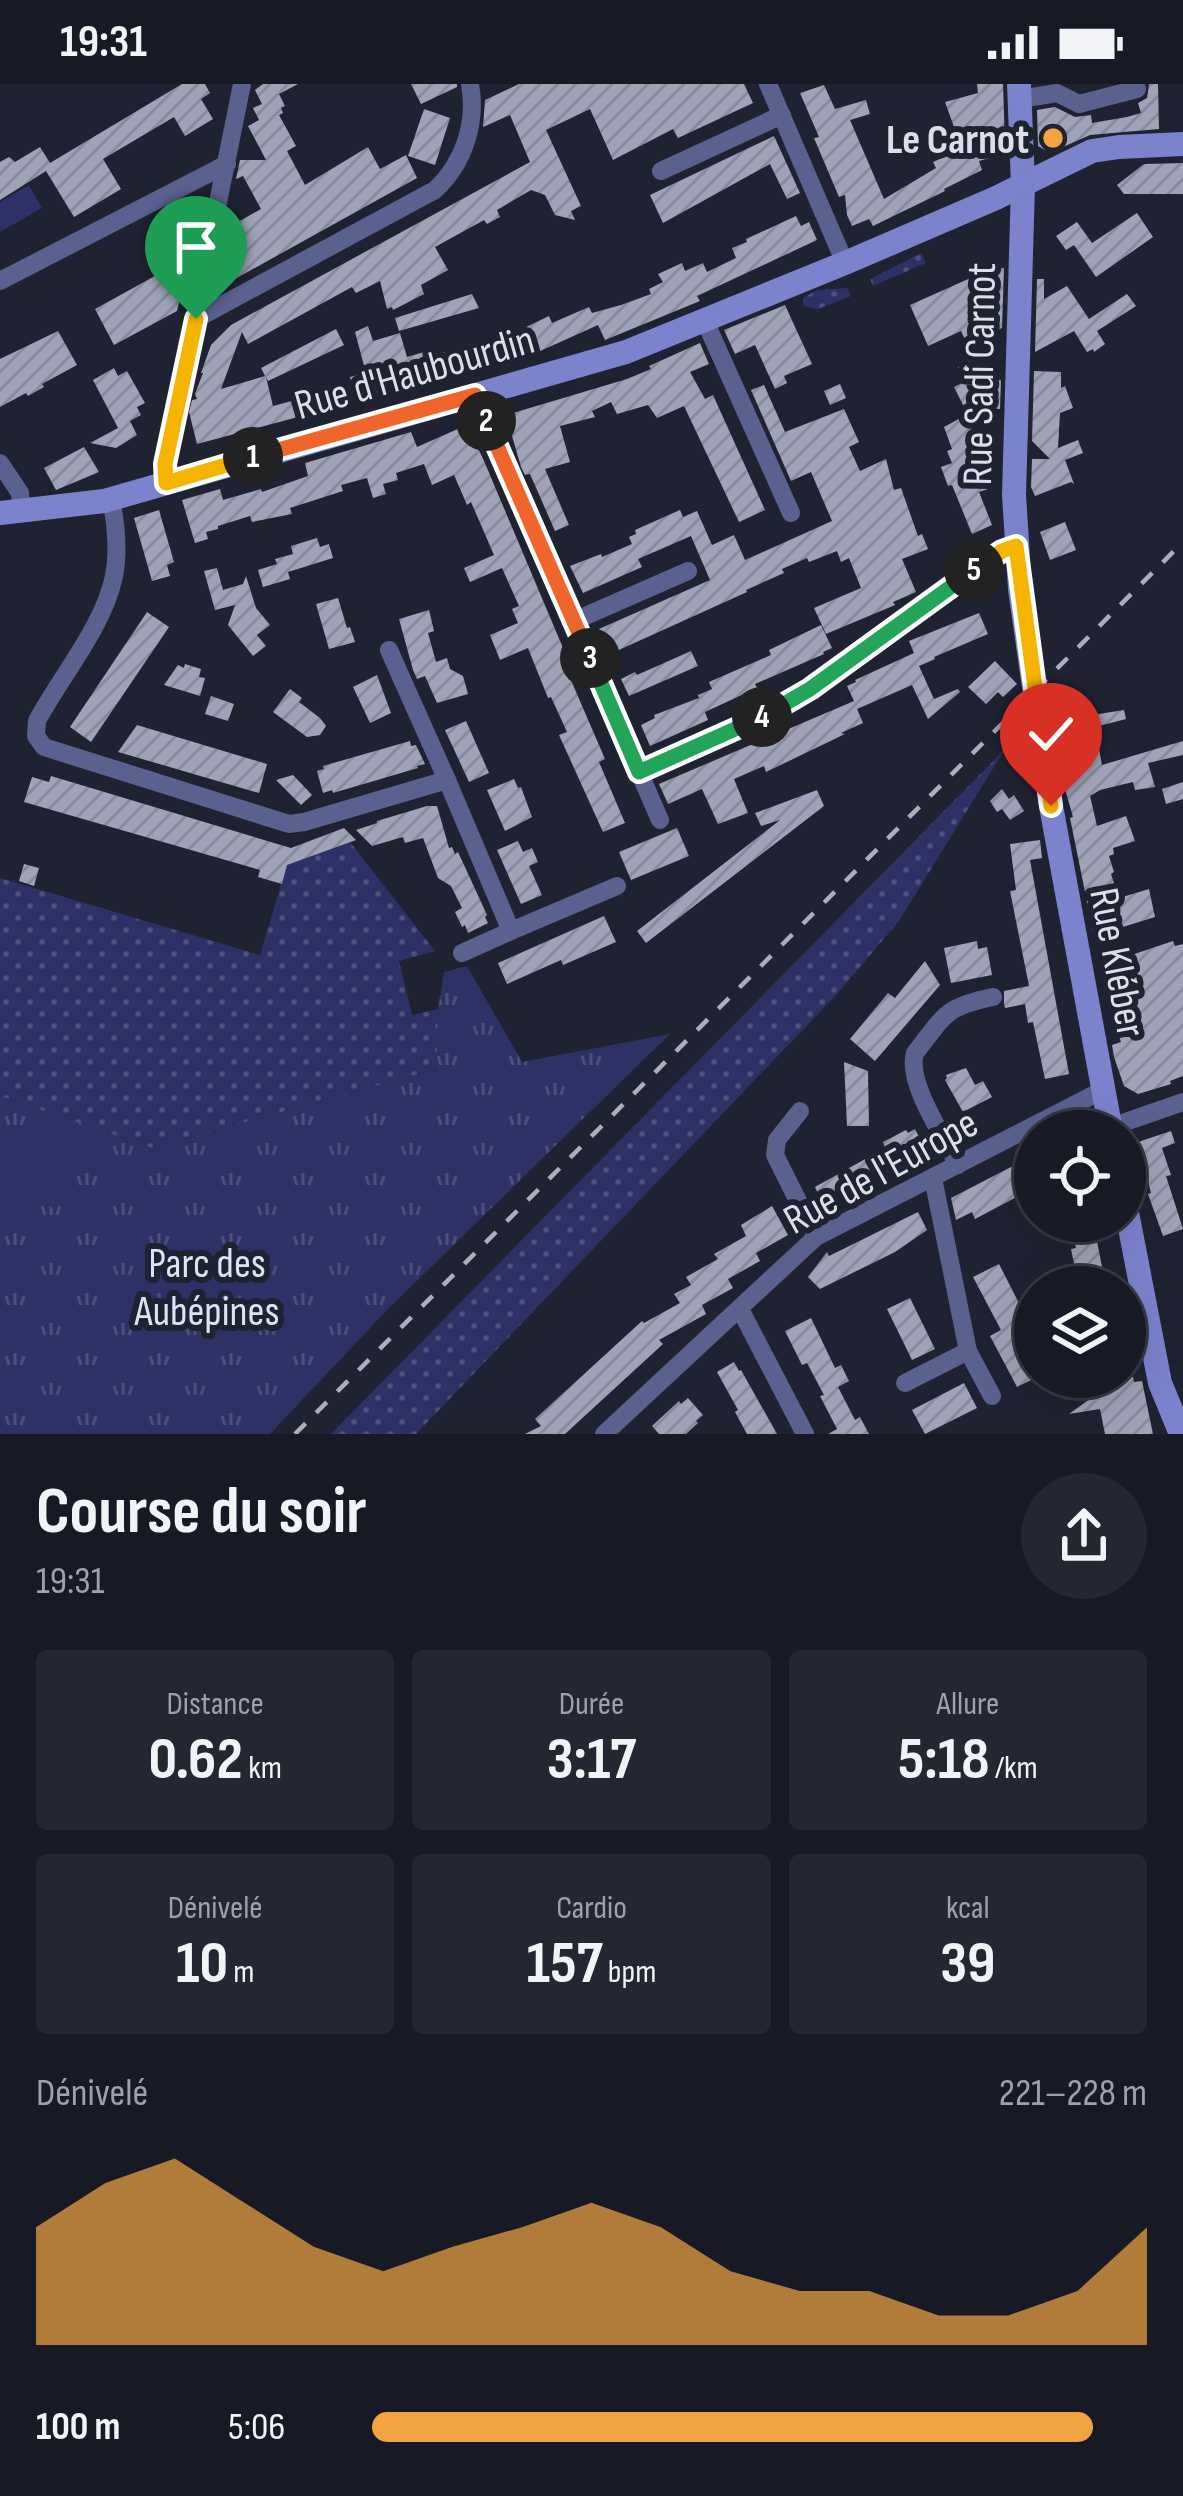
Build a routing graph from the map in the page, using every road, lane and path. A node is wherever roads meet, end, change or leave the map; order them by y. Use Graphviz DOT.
graph roads {
  1 [pos="242,84"];
  2 [pos="471,84"];
  3 [pos="768,84"];
  4 [pos="1137,89"];
  5 [pos="1020,92"];
  6 [pos="782,116"];
  7 [pos="1183,144"];
  8 [pos="227,164"];
  9 [pos="661,171"];
  10 [pos="1023,184"];
  11 [pos="845,263"];
  12 [pos="0,280"];
  13 [pos="196,319"];
  14 [pos="705,321"];
  15 [pos="475,395"];
  16 [pos="0,464"];
  17 [pos="166,483"];
  18 [pos="111,500"];
  19 [pos="11,512"];
  20 [pos="791,513"];
  21 [pos="1016,546"];
  22 [pos="688,572"];
  23 [pos="574,622"];
  24 [pos="389,650"];
  25 [pos="1030,665"];
  26 [pos="639,772"];
  27 [pos="447,780"];
  28 [pos="660,820"];
  29 [pos="617,886"];
  30 [pos="511,931"];
  31 [pos="462,953"];
  32 [pos="993,997"];
  33 [pos="1103,1090"];
  34 [pos="1183,1102"];
  35 [pos="1107,1110"];
  36 [pos="800,1112"];
  37 [pos="1146,1116"];
  38 [pos="958,1165"];
  39 [pos="933,1178"];
  40 [pos="816,1238"];
  41 [pos="1133,1242"];
  42 [pos="740,1309"];
  43 [pos="968,1352"];
  44 [pos="1157,1369"];
  45 [pos="905,1383"];
  46 [pos="992,1396"];
  47 [pos="604,1434"];
  48 [pos="805,1434"];
  49 [pos="1166,1434"];
  50 [pos="1181,1434"];
  1 -- 8 [label="street"];
  2 -- 13 [label="street"];
  3 -- 6 [label="street"];
  4 -- 5 [label="street"];
  5 -- 10 [label="street, Rue Sadi Carnot"];
  6 -- 9 [label="street"];
  6 -- 11 [label="street"];
  7 -- 10 [label="street, Rue d'Haubourdin"];
  8 -- 12 [label="street"];
  8 -- 13 [label="street"];
  10 -- 11 [label="street, Rue d'Haubourdin"];
  10 -- 21 [label="street, Rue Sadi Carnot"];
  11 -- 14 [label="street, Rue d'Haubourdin"];
  13 -- 17 [label="street"];
  14 -- 15 [label="street, Rue d'Haubourdin"];
  14 -- 20 [label="street"];
  15 -- 17 [label="street, Rue d'Haubourdin"];
  15 -- 23 [label="street"];
  16 -- 19 [label="street"];
  17 -- 18 [label="street, Rue d'Haubourdin"];
  18 -- 19 [label="street, Rue d'Haubourdin"];
  18 -- 27 [label="street"];
  21 -- 25 [label="street, Rue Sadi Carnot"];
  21 -- 26 [label="street"];
  22 -- 23 [label="street"];
  23 -- 26 [label="street"];
  24 -- 27 [label="street"];
  25 -- 33 [label="street, Rue Kléber"];
  26 -- 28 [label="street"];
  27 -- 30 [label="street"];
  29 -- 30 [label="street"];
  30 -- 31 [label="street"];
  32 -- 38 [label="street"];
  33 -- 35 [label="street, Rue Kléber"];
  33 -- 38 [label="street, Rue de l'Europe"];
  34 -- 37 [label="street"];
  36 -- 40 [label="street"];
  38 -- 39 [label="street, Rue de l'Europe"];
  39 -- 40 [label="street, Rue de l'Europe"];
  39 -- 43 [label="street"];
  40 -- 42 [label="street, Rue de l'Europe"];
  41 -- 44 [label="street"];
  42 -- 47 [label="street, Rue de l'Europe"];
  42 -- 48 [label="street"];
  43 -- 45 [label="street"];
  43 -- 46 [label="street"];
  44 -- 49 [label="street"];
  44 -- 50 [label="street"];
}
